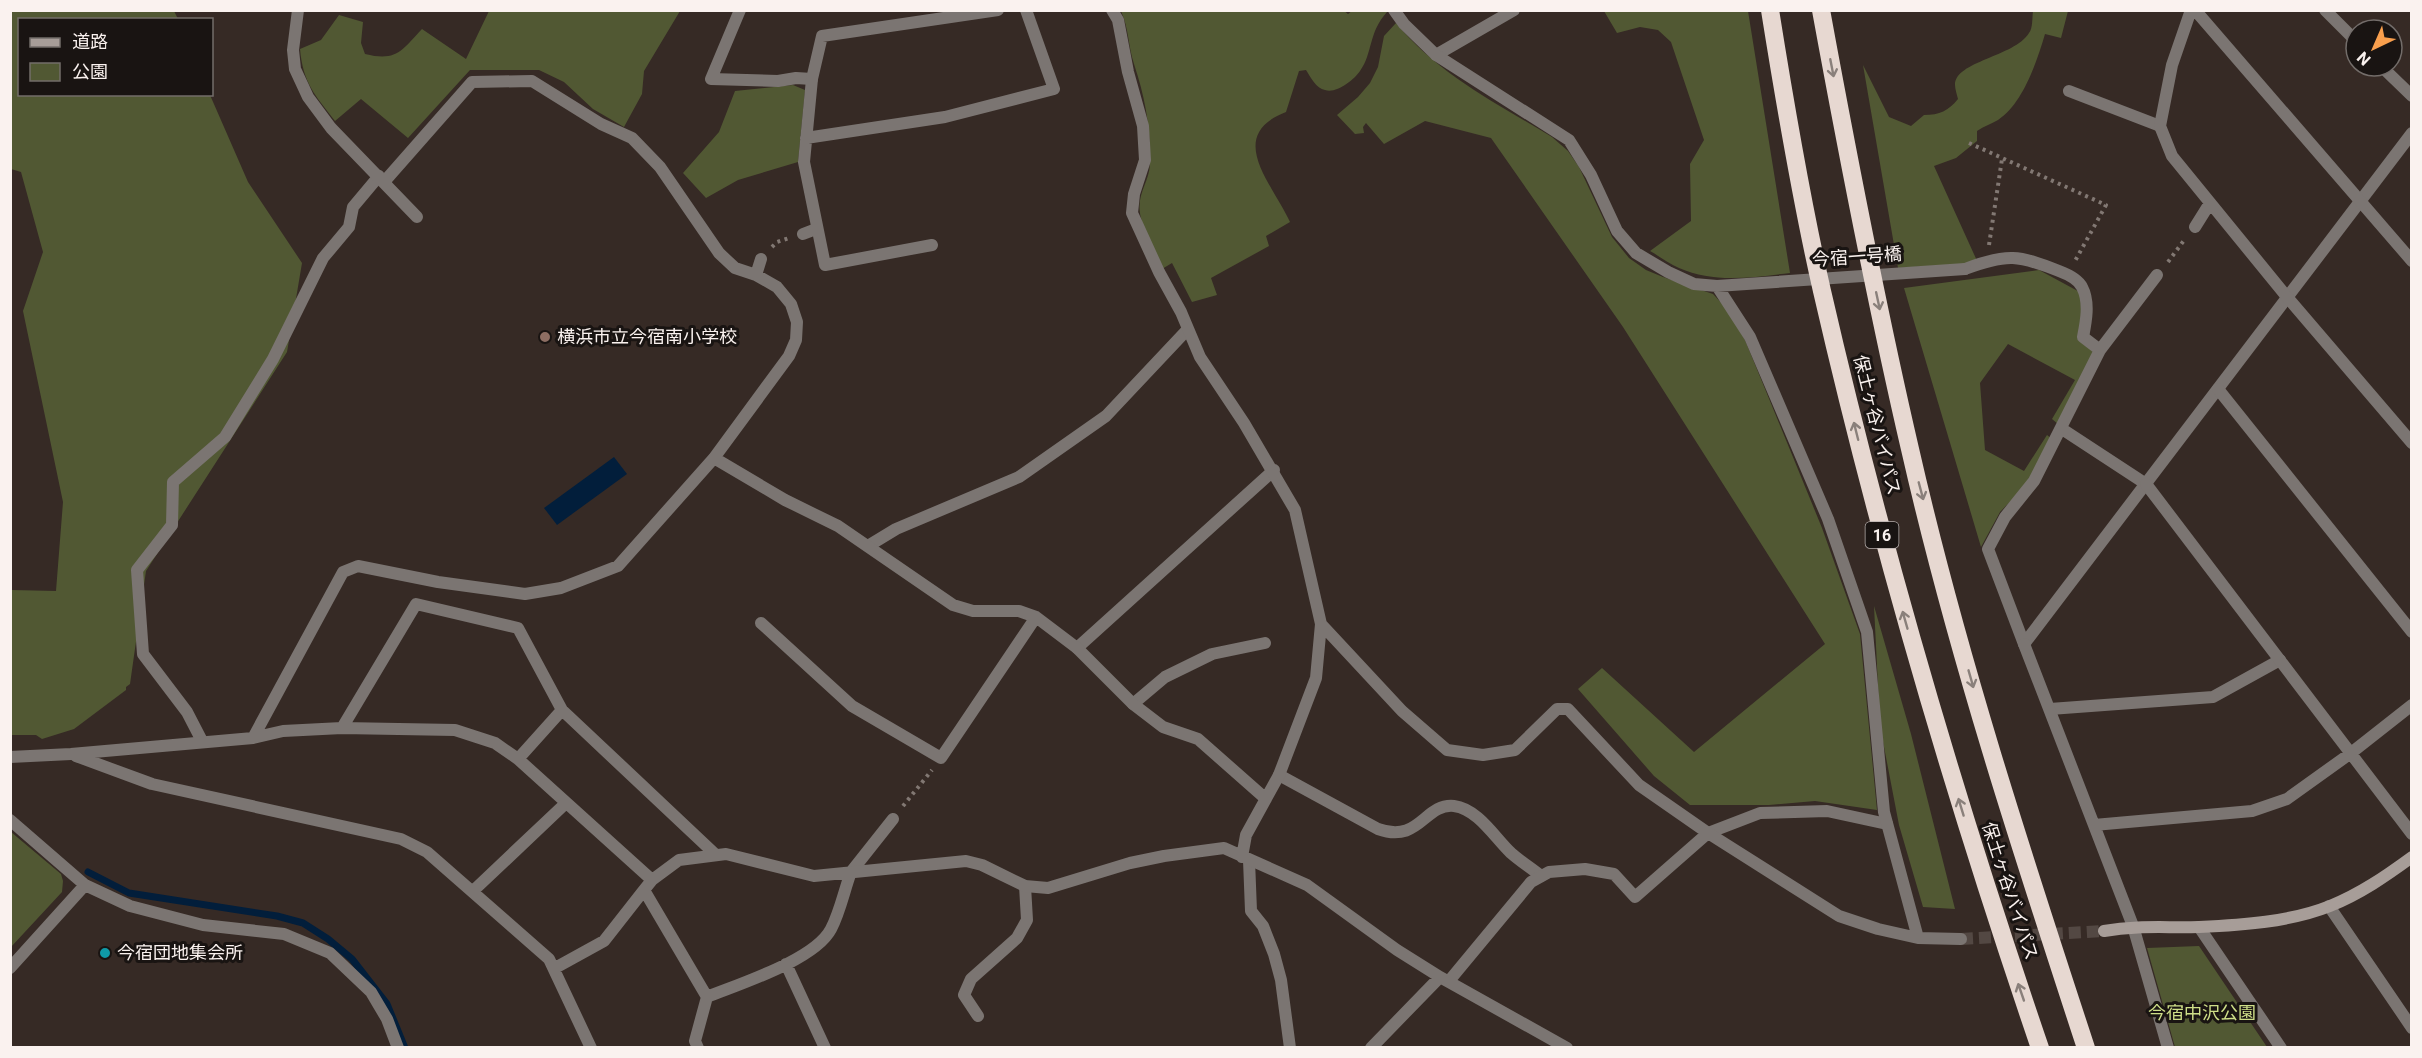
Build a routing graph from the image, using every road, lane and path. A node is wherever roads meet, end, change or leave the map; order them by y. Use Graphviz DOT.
graph roads {
  1 [pos="298,10"];
  2 [pos="740,10"];
  3 [pos="998,10"];
  4 [pos="1026,10"];
  5 [pos="1112,10"];
  6 [pos="1394,10"];
  7 [pos="1514,10"];
  8 [pos="1770,10"];
  9 [pos="1821,10"];
  10 [pos="2193,10"];
  11 [pos="2325,10"];
  12 [pos="2344,29"];
  13 [pos="1436,55"];
  14 [pos="2393,78"];
  15 [pos="812,79"];
  16 [pos="2069,91"];
  17 [pos="2412,96"];
  18 [pos="2160,126"];
  19 [pos="2412,133"];
  20 [pos="806,138"];
  21 [pos="1969,142"];
  22 [pos="2002,159"];
  23 [pos="382,179"];
  24 [pos="2360,202"];
  25 [pos="2210,203"];
  26 [pos="417,217"];
  27 [pos="2195,227"];
  28 [pos="816,229"];
  29 [pos="803,234"];
  30 [pos="932,245"];
  31 [pos="761,259"];
  32 [pos="1987,260"];
  33 [pos="2412,261"];
  34 [pos="2067,274"];
  35 [pos="756,275"];
  36 [pos="2157,275"];
  37 [pos="1717,286"];
  38 [pos="2287,297"];
  39 [pos="1187,330"];
  40 [pos="2100,350"];
  41 [pos="2218,389"];
  42 [pos="2062,429"];
  43 [pos="2412,442"];
  44 [pos="714,458"];
  45 [pos="1274,470"];
  46 [pos="2146,484"];
  47 [pos="868,546"];
  48 [pos="1035,617"];
  49 [pos="761,623"];
  50 [pos="1321,624"];
  51 [pos="2412,632"];
  52 [pos="1265,643"];
  53 [pos="2024,644"];
  54 [pos="1077,648"];
  55 [pos="2280,660"];
  56 [pos="1133,704"];
  57 [pos="2412,705"];
  58 [pos="2050,709"];
  59 [pos="562,710"];
  60 [pos="342,728"];
  61 [pos="253,738"];
  62 [pos="202,741"];
  63 [pos="2351,753"];
  64 [pos="71,754"];
  65 [pos="10,757"];
  66 [pos="941,758"];
  67 [pos="518,759"];
  68 [pos="1279,775"];
  69 [pos="1266,799"];
  70 [pos="567,802"];
  71 [pos="893,819"];
  72 [pos="10,820"];
  73 [pos="1887,824"];
  74 [pos="2094,825"];
  75 [pos="1708,833"];
  76 [pos="2412,834"];
  77 [pos="1246,835"];
  78 [pos="1224,848"];
  79 [pos="716,855"];
  80 [pos="2412,857"];
  81 [pos="1246,858"];
  82 [pos="851,872"];
  83 [pos="1541,876"];
  84 [pos="85,885"];
  85 [pos="648,885"];
  86 [pos="1025,886"];
  87 [pos="473,891"];
  88 [pos="2329,906"];
  89 [pos="2133,926"];
  90 [pos="2199,927"];
  91 [pos="2104,931"];
  92 [pos="1918,938"];
  93 [pos="1961,939"];
  94 [pos="786,964"];
  95 [pos="10,968"];
  96 [pos="555,968"];
  97 [pos="1444,979"];
  98 [pos="707,997"];
  99 [pos="978,1016"];
  100 [pos="2412,1028"];
  101 [pos="398,1047"];
  102 [pos="591,1047"];
  103 [pos="698,1047"];
  104 [pos="825,1047"];
  105 [pos="1290,1047"];
  106 [pos="1371,1047"];
  107 [pos="1567,1047"];
  108 [pos="2040,1047"];
  109 [pos="2086,1047"];
  110 [pos="2168,1047"];
  111 [pos="2281,1047"];
  1 -- 23 [label="street"];
  2 -- 15 [label="street"];
  3 -- 15 [label="street"];
  4 -- 20 [label="street"];
  5 -- 39 [label="street"];
  6 -- 13 [label="street, 今宿一号橋"];
  7 -- 13 [label="street"];
  108 -- 8 [label="highway, 保土ヶ谷バイパス / 16, one-way"];
  9 -- 109 [label="highway, 保土ヶ谷バイパス, one-way"];
  10 -- 18 [label="street"];
  10 -- 24 [label="street"];
  11 -- 12 [label="street"];
  13 -- 37 [label="street, 今宿一号橋"];
  14 -- 17 [label="street"];
  15 -- 20 [label="street"];
  16 -- 18 [label="street"];
  18 -- 25 [label="street"];
  19 -- 24 [label="street"];
  20 -- 28 [label="street"];
  21 -- 22 [label="path"];
  22 -- 32 [label="path"];
  22 -- 34 [label="path"];
  23 -- 26 [label="street"];
  23 -- 35 [label="street"];
  23 -- 62 [label="street"];
  24 -- 33 [label="street"];
  24 -- 38 [label="street"];
  25 -- 27 [label="street"];
  25 -- 38 [label="street"];
  27 -- 36 [label="path"];
  28 -- 29 [label="street"];
  28 -- 30 [label="street"];
  29 -- 31 [label="path"];
  31 -- 35 [label="street"];
  32 -- 34 [label="street, 今宿一号橋"];
  32 -- 37 [label="street, 今宿一号橋"];
  34 -- 40 [label="street"];
  35 -- 44 [label="street"];
  36 -- 40 [label="street"];
  37 -- 73 [label="street"];
  38 -- 41 [label="street"];
  38 -- 43 [label="street"];
  39 -- 45 [label="street"];
  39 -- 47 [label="street"];
  40 -- 42 [label="street"];
  41 -- 46 [label="street"];
  41 -- 51 [label="street"];
  42 -- 46 [label="street"];
  42 -- 53 [label="street"];
  44 -- 47 [label="street"];
  44 -- 61 [label="street"];
  45 -- 50 [label="street"];
  45 -- 54 [label="street"];
  46 -- 53 [label="street"];
  46 -- 55 [label="street"];
  47 -- 48 [label="street"];
  48 -- 54 [label="street"];
  48 -- 66 [label="street"];
  49 -- 66 [label="street"];
  50 -- 68 [label="street"];
  50 -- 75 [label="street"];
  52 -- 56 [label="street"];
  53 -- 58 [label="street"];
  54 -- 56 [label="street"];
  55 -- 58 [label="street"];
  55 -- 63 [label="street"];
  56 -- 69 [label="street"];
  57 -- 63 [label="street"];
  58 -- 74 [label="street"];
  59 -- 60 [label="street"];
  59 -- 67 [label="street"];
  59 -- 79 [label="street"];
  60 -- 61 [label="street"];
  60 -- 67 [label="street"];
  61 -- 62 [label="street"];
  62 -- 64 [label="street"];
  63 -- 74 [label="street"];
  63 -- 76 [label="street"];
  64 -- 65 [label="street"];
  64 -- 87 [label="street"];
  66 -- 71 [label="path"];
  67 -- 70 [label="street"];
  68 -- 69 [label="street"];
  68 -- 83 [label="street"];
  69 -- 77 [label="street"];
  70 -- 85 [label="street"];
  70 -- 87 [label="street"];
  71 -- 82 [label="street"];
  72 -- 84 [label="street"];
  73 -- 75 [label="street"];
  73 -- 92 [label="street"];
  74 -- 89 [label="street"];
  75 -- 83 [label="street"];
  75 -- 92 [label="street"];
  77 -- 78 [label="street"];
  77 -- 81 [label="street"];
  78 -- 81 [label="street"];
  78 -- 86 [label="street"];
  79 -- 82 [label="street"];
  79 -- 85 [label="street"];
  80 -- 88 [label="street"];
  81 -- 97 [label="street"];
  81 -- 105 [label="street"];
  82 -- 86 [label="street"];
  82 -- 94 [label="street"];
  83 -- 97 [label="street"];
  84 -- 95 [label="street"];
  84 -- 101 [label="street"];
  85 -- 96 [label="street"];
  85 -- 98 [label="street"];
  86 -- 99 [label="street"];
  87 -- 96 [label="street"];
  88 -- 90 [label="street"];
  88 -- 100 [label="street"];
  89 -- 90 [label="street"];
  89 -- 91 [label="street"];
  89 -- 110 [label="street"];
  90 -- 111 [label="street"];
  92 -- 93 [label="street"];
  94 -- 98 [label="street"];
  94 -- 104 [label="street"];
  96 -- 102 [label="street"];
  97 -- 106 [label="street"];
  97 -- 107 [label="street"];
  98 -- 103 [label="street"];
}
